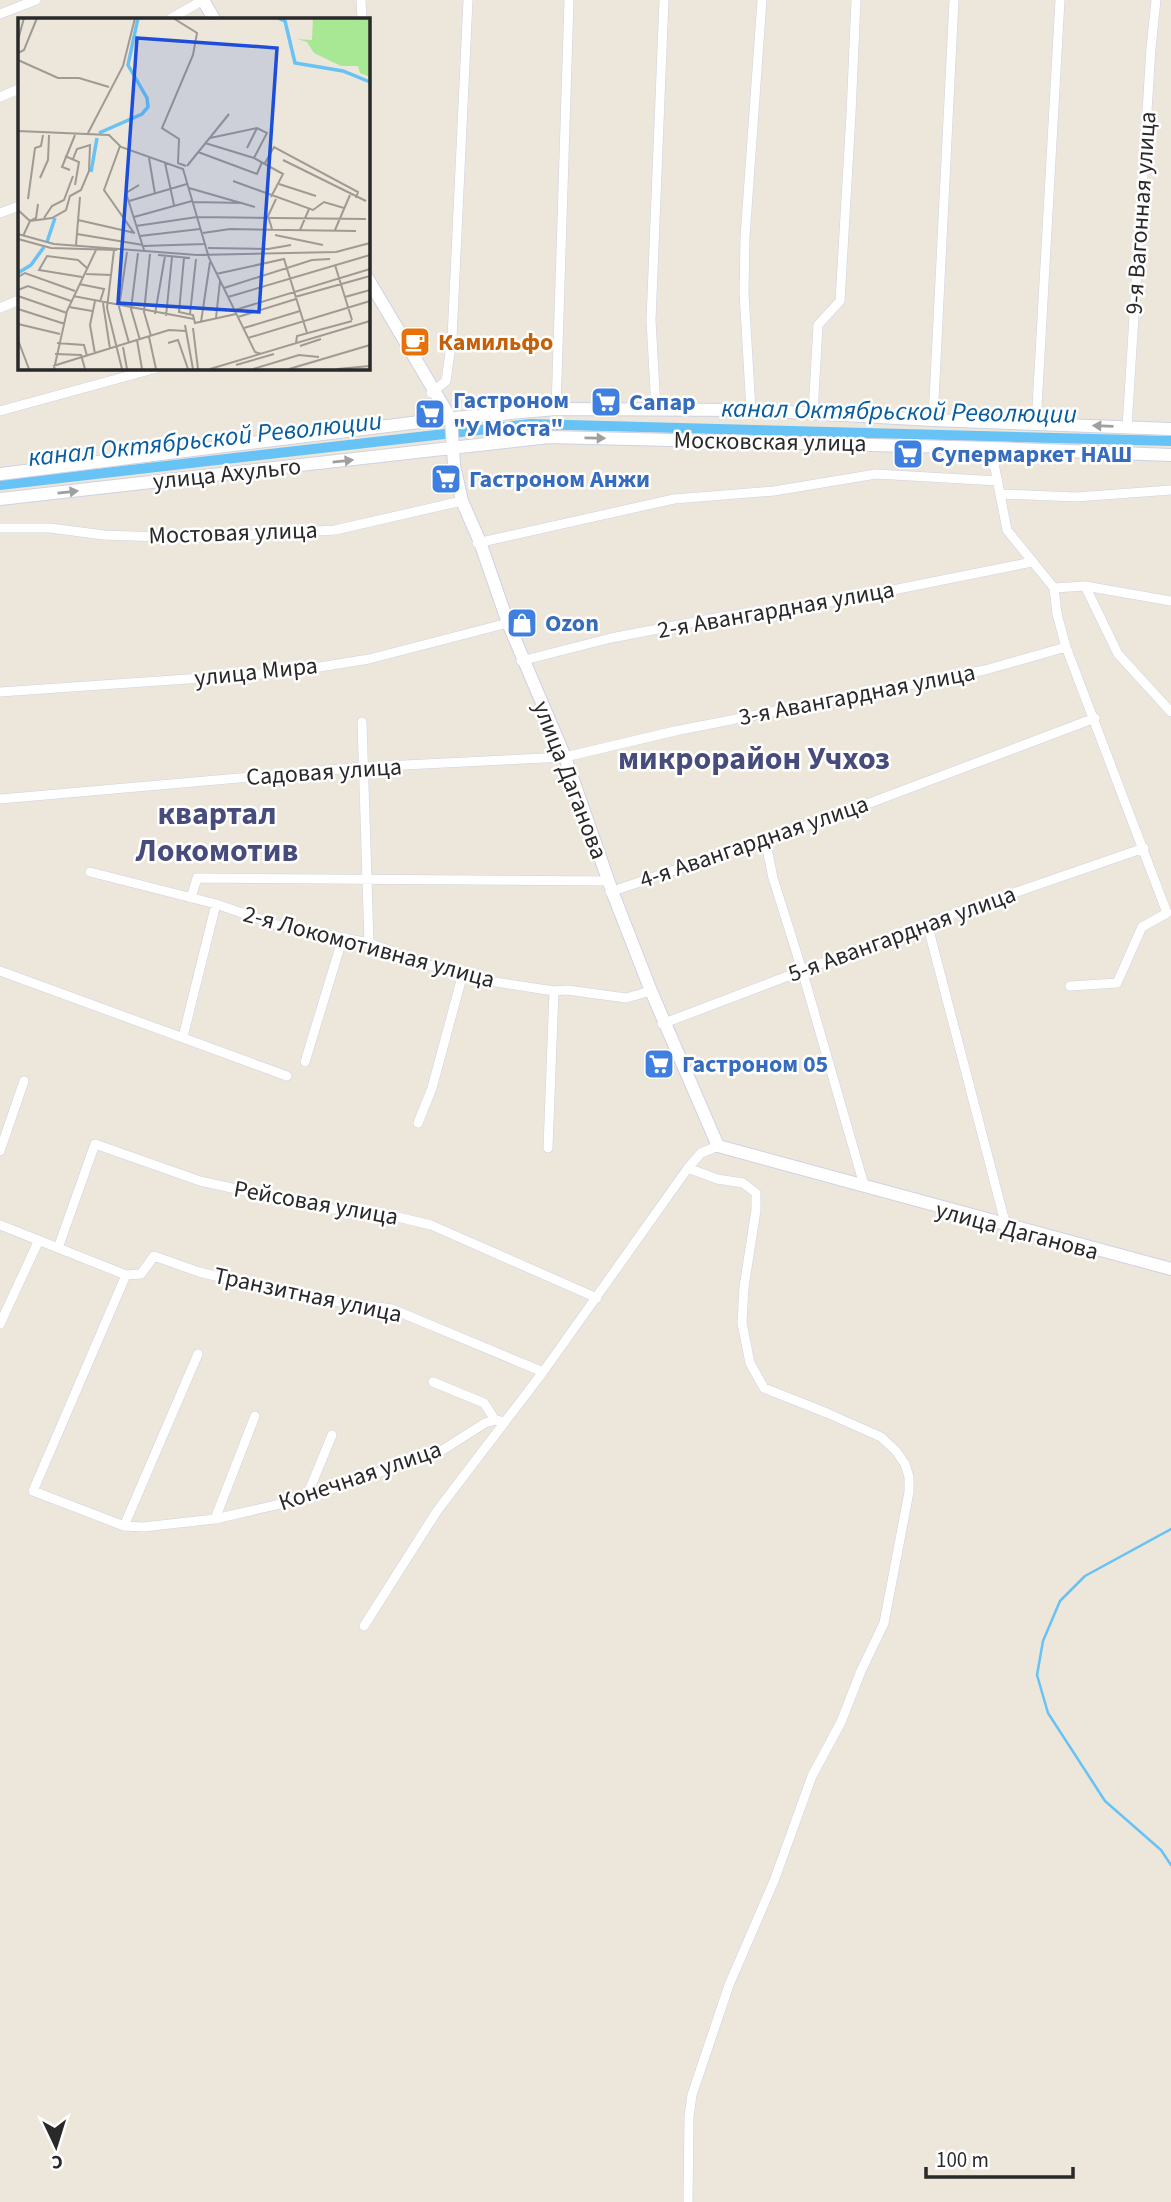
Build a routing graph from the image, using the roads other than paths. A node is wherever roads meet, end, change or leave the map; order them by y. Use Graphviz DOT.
graph roads {
  1 [pos="36,0"];
  2 [pos="202,0"];
  3 [pos="361,0"];
  4 [pos="468,0"];
  5 [pos="569,0"];
  6 [pos="664,0"];
  7 [pos="762,0"];
  8 [pos="856,0"];
  9 [pos="954,0"];
  10 [pos="1060,0"];
  11 [pos="1156,0"];
  12 [pos="0,14"];
  13 [pos="172,18"];
  14 [pos="212,18"];
  15 [pos="362,18"];
  16 [pos="18,89"];
  17 [pos="0,97"];
  18 [pos="18,206"];
  19 [pos="0,213"];
  20 [pos="371,294"];
  21 [pos="18,300"];
  22 [pos="0,308"];
  23 [pos="153,369"];
  24 [pos="432,392"];
  25 [pos="556,409"];
  26 [pos="656,409"];
  27 [pos="751,410"];
  28 [pos="0,411"];
  29 [pos="813,413"];
  30 [pos="448,419"];
  31 [pos="933,421"];
  32 [pos="1036,425"];
  33 [pos="1127,427"];
  34 [pos="1171,429"];
  35 [pos="991,448"];
  36 [pos="451,449"];
  37 [pos="1171,455"];
  38 [pos="0,474"];
  39 [pos="998,481"];
  40 [pos="1171,490"];
  41 [pos="1001,494"];
  42 [pos="0,499"];
  43 [pos="461,502"];
  44 [pos="0,527"];
  45 [pos="479,542"];
  46 [pos="1032,562"];
  47 [pos="1085,586"];
  48 [pos="1054,588"];
  49 [pos="1171,601"];
  50 [pos="507,623"];
  51 [pos="1066,647"];
  52 [pos="522,660"];
  53 [pos="0,692"];
  54 [pos="1171,712"];
  55 [pos="1095,718"];
  56 [pos="362,722"];
  57 [pos="563,757"];
  58 [pos="364,767"];
  59 [pos="0,799"];
  60 [pos="765,839"];
  61 [pos="1144,848"];
  62 [pos="90,872"];
  63 [pos="367,880"];
  64 [pos="609,886"];
  65 [pos="191,898"];
  66 [pos="216,904"];
  67 [pos="1169,913"];
  68 [pos="927,923"];
  69 [pos="343,937"];
  70 [pos="369,943"];
  71 [pos="802,970"];
  72 [pos="0,971"];
  73 [pos="462,977"];
  74 [pos="1070,986"];
  75 [pos="554,991"];
  76 [pos="650,991"];
  77 [pos="663,1023"];
  78 [pos="183,1037"];
  79 [pos="305,1062"];
  80 [pos="287,1076"];
  81 [pos="24,1081"];
  82 [pos="418,1122"];
  83 [pos="717,1146"];
  84 [pos="548,1148"];
  85 [pos="0,1151"];
  86 [pos="688,1168"];
  87 [pos="864,1187"];
  88 [pos="0,1225"];
  89 [pos="1005,1226"];
  90 [pos="39,1240"];
  91 [pos="58,1248"];
  92 [pos="1171,1271"];
  93 [pos="126,1275"];
  94 [pos="597,1298"];
  95 [pos="0,1324"];
  96 [pos="198,1354"];
  97 [pos="543,1372"];
  98 [pos="433,1382"];
  99 [pos="255,1416"];
  100 [pos="500,1421"];
  101 [pos="332,1435"];
  102 [pos="306,1498"];
  103 [pos="215,1519"];
  104 [pos="124,1527"];
  105 [pos="364,1626"];
  106 [pos="688,2202"];
  1 -- 12 [label="street"];
  2 -- 13 [label="street"];
  2 -- 14 [label="main road"];
  3 -- 15 [label="street"];
  4 -- 24 [label="street"];
  5 -- 25 [label="street"];
  6 -- 26 [label="street"];
  7 -- 27 [label="street"];
  8 -- 29 [label="street"];
  9 -- 31 [label="street"];
  10 -- 32 [label="street"];
  11 -- 33 [label="street, 9-я Вагонная улица"];
  16 -- 17 [label="street"];
  18 -- 19 [label="street"];
  20 -- 24 [label="main road, улица Даганова"];
  21 -- 22 [label="street"];
  23 -- 28 [label="street"];
  24 -- 30 [label="main road, улица Даганова"];
  25 -- 26 [label="main road"];
  25 -- 30 [label="main road"];
  26 -- 27 [label="main road"];
  27 -- 29 [label="main road"];
  29 -- 31 [label="main road"];
  30 -- 36 [label="main road, улица Даганова"];
  30 -- 38 [label="main road"];
  31 -- 32 [label="main road"];
  33 -- 32 [label="main road, one-way"];
  33 -- 34 [label="main road"];
  36 -- 35 [label="main road, Московская улица, one-way"];
  35 -- 37 [label="main road, Московская улица"];
  35 -- 39 [label="street"];
  42 -- 36 [label="main road, улица Ахульго, one-way"];
  36 -- 43 [label="main road, улица Даганова"];
  39 -- 41 [label="street"];
  39 -- 45 [label="street"];
  40 -- 41 [label="street"];
  41 -- 46 [label="street"];
  43 -- 44 [label="street, Мостовая улица"];
  43 -- 45 [label="main road, улица Даганова"];
  45 -- 50 [label="main road, улица Даганова"];
  46 -- 48 [label="street"];
  46 -- 52 [label="street, 2-я Авангардная улица"];
  47 -- 48 [label="street"];
  47 -- 49 [label="street"];
  47 -- 54 [label="street"];
  48 -- 51 [label="street"];
  50 -- 52 [label="main road, улица Даганова"];
  50 -- 53 [label="street, улица Мира"];
  51 -- 55 [label="street"];
  51 -- 57 [label="street, 3-я Авангардная улица"];
  52 -- 57 [label="main road, улица Даганова"];
  55 -- 60 [label="street, 4-я Авангардная улица"];
  55 -- 61 [label="street"];
  56 -- 58 [label="street"];
  57 -- 58 [label="street, Садовая улица"];
  57 -- 64 [label="main road, улица Даганова"];
  58 -- 59 [label="street, Садовая улица"];
  58 -- 63 [label="street"];
  60 -- 64 [label="street, 4-я Авангардная улица"];
  60 -- 71 [label="street"];
  61 -- 67 [label="street"];
  61 -- 68 [label="street, 5-я Авангардная улица"];
  62 -- 65 [label="street, 2-я Локомотивная улица"];
  63 -- 64 [label="street, 4-я Авангардная улица"];
  63 -- 65 [label="street, 4-я Авангардная улица"];
  63 -- 70 [label="street"];
  64 -- 76 [label="main road, улица Даганова"];
  65 -- 66 [label="street, 2-я Локомотивная улица"];
  66 -- 69 [label="street, 2-я Локомотивная улица"];
  66 -- 78 [label="street"];
  67 -- 74 [label="street"];
  68 -- 71 [label="street, 5-я Авангардная улица"];
  68 -- 89 [label="street"];
  69 -- 70 [label="street, 2-я Локомотивная улица"];
  69 -- 79 [label="street"];
  70 -- 73 [label="street, 2-я Локомотивная улица"];
  71 -- 77 [label="street, 5-я Авангардная улица"];
  71 -- 87 [label="street"];
  72 -- 78 [label="street"];
  73 -- 75 [label="street, 2-я Локомотивная улица"];
  73 -- 82 [label="street"];
  75 -- 76 [label="street, 2-я Локомотивная улица"];
  75 -- 84 [label="street"];
  76 -- 77 [label="main road, улица Даганова"];
  77 -- 83 [label="main road, улица Даганова"];
  78 -- 80 [label="street"];
  81 -- 85 [label="street"];
  83 -- 86 [label="street, Конечная улица"];
  83 -- 87 [label="main road, улица Даганова"];
  86 -- 94 [label="street, Конечная улица"];
  86 -- 106 [label="street"];
  87 -- 89 [label="main road, улица Даганова"];
  88 -- 90 [label="street"];
  89 -- 92 [label="main road, улица Даганова"];
  90 -- 91 [label="street"];
  90 -- 95 [label="street"];
  91 -- 93 [label="street"];
  91 -- 94 [label="street, Рейсовая улица"];
  93 -- 97 [label="street, Транзитная улица"];
  93 -- 104 [label="street, Конечная улица"];
  94 -- 97 [label="street, Конечная улица"];
  96 -- 104 [label="street"];
  97 -- 100 [label="street, Конечная улица"];
  98 -- 100 [label="street"];
  99 -- 103 [label="street"];
  100 -- 102 [label="street, Конечная улица"];
  100 -- 105 [label="street"];
  101 -- 102 [label="street"];
  102 -- 103 [label="street, Конечная улица"];
  103 -- 104 [label="street, Конечная улица"];
}
